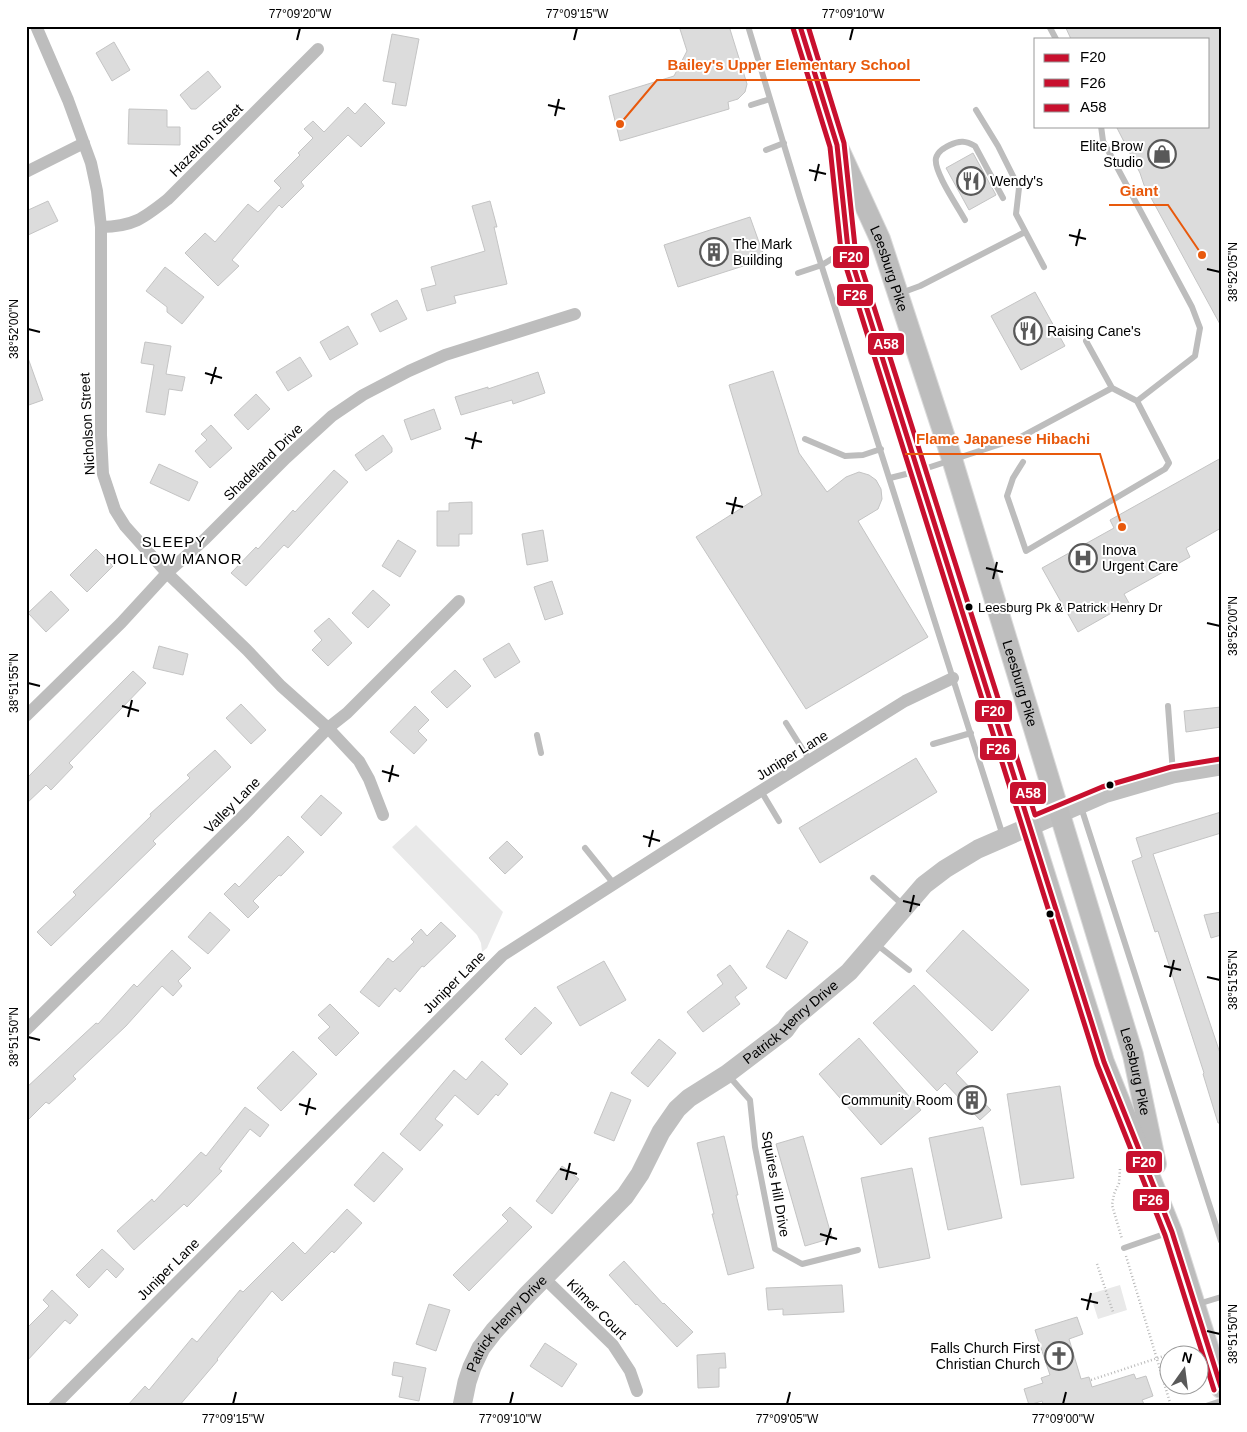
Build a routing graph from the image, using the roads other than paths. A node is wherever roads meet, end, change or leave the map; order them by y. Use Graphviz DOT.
graph roads {
  1 [pos="36,26"];
  2 [pos="748,26"];
  3 [pos="800,26"];
  4 [pos="1049,26"];
  5 [pos="1055,38"];
  6 [pos="318,49"];
  7 [pos="770,99"];
  8 [pos="751,105"];
  9 [pos="976,110"];
  10 [pos="1101,128"];
  11 [pos="84,143"];
  12 [pos="784,143"];
  13 [pos="837,145"];
  14 [pos="766,150"];
  15 [pos="26,172"];
  16 [pos="1003,198"];
  17 [pos="965,220"];
  18 [pos="101,227"];
  19 [pos="1025,232"];
  20 [pos="848,249"];
  21 [pos="822,265"];
  22 [pos="1044,267"];
  23 [pos="798,273"];
  24 [pos="898,294"];
  25 [pos="575,314"];
  26 [pos="1086,341"];
  27 [pos="1112,388"];
  28 [pos="1137,401"];
  29 [pos="805,439"];
  30 [pos="881,449"];
  31 [pos="952,459"];
  32 [pos="1023,462"];
  33 [pos="918,471"];
  34 [pos="890,478"];
  35 [pos="168,573"];
  36 [pos="459,601"];
  37 [pos="953,678"];
  38 [pos="1168,706"];
  39 [pos="26,716"];
  40 [pos="786,723"];
  41 [pos="328,728"];
  42 [pos="971,733"];
  43 [pos="537,735"];
  44 [pos="933,744"];
  45 [pos="541,753"];
  46 [pos="810,761"];
  47 [pos="1221,766"];
  48 [pos="1173,774"];
  49 [pos="761,791"];
  50 [pos="1080,804"];
  51 [pos="1059,812"];
  52 [pos="383,816"];
  53 [pos="779,821"];
  54 [pos="1030,825"];
  55 [pos="1003,837"];
  56 [pos="585,848"];
  57 [pos="873,878"];
  58 [pos="614,884"];
  59 [pos="905,907"];
  60 [pos="875,943"];
  61 [pos="909,970"];
  62 [pos="26,1030"];
  63 [pos="727,1074"];
  64 [pos="1172,1232"];
  65 [pos="1221,1241"];
  66 [pos="1124,1248"];
  67 [pos="858,1250"];
  68 [pos="544,1278"];
  69 [pos="1221,1297"];
  70 [pos="1194,1305"];
  71 [pos="1221,1388"];
  72 [pos="637,1391"];
  73 [pos="1221,1401"];
  74 [pos="54,1406"];
  75 [pos="462,1406"];
  76 [pos="1206,1406"];
  1 -- 11 [label="street, Nicholson Street"];
  2 -- 7 [label="lane"];
  3 -- 13 [label="main road, Leesburg Pike"];
  4 -- 5 [label="lane"];
  6 -- 18 [label="street, Hazelton Street"];
  7 -- 8 [label="lane"];
  7 -- 12 [label="lane"];
  9 -- 19 [label="lane"];
  10 -- 28 [label="lane"];
  11 -- 15 [label="street"];
  11 -- 18 [label="street, Nicholson Street"];
  12 -- 14 [label="lane"];
  12 -- 21 [label="lane"];
  13 -- 20 [label="main road, Leesburg Pike"];
  13 -- 24 [label="main road, Leesburg Pike"];
  16 -- 17 [label="lane"];
  18 -- 35 [label="street, Nicholson Street"];
  19 -- 22 [label="lane"];
  19 -- 24 [label="lane"];
  20 -- 21 [label="lane"];
  20 -- 33 [label="main road, Leesburg Pike"];
  21 -- 23 [label="lane"];
  21 -- 30 [label="lane"];
  24 -- 31 [label="main road, Leesburg Pike"];
  25 -- 35 [label="street, Shadeland Drive"];
  26 -- 27 [label="lane"];
  27 -- 28 [label="lane"];
  27 -- 31 [label="lane"];
  28 -- 32 [label="lane"];
  29 -- 30 [label="lane"];
  30 -- 34 [label="lane"];
  31 -- 33 [label="lane"];
  31 -- 51 [label="main road, Leesburg Pike"];
  33 -- 34 [label="lane"];
  33 -- 54 [label="main road, Leesburg Pike"];
  34 -- 37 [label="lane"];
  35 -- 39 [label="street, Shadeland Drive"];
  35 -- 41 [label="street, Nicholson Street"];
  36 -- 41 [label="street, Valley Lane"];
  37 -- 42 [label="lane"];
  37 -- 46 [label="street, Juniper Lane"];
  38 -- 48 [label="lane"];
  40 -- 46 [label="lane"];
  41 -- 52 [label="street, Nicholson Street"];
  41 -- 62 [label="street, Valley Lane"];
  42 -- 44 [label="lane"];
  42 -- 55 [label="lane"];
  43 -- 45 [label="lane"];
  46 -- 49 [label="street, Juniper Lane"];
  47 -- 48 [label="street, Patrick Henry Drive"];
  48 -- 50 [label="street, Patrick Henry Drive"];
  49 -- 53 [label="lane"];
  49 -- 58 [label="street, Juniper Lane"];
  50 -- 51 [label="street, Patrick Henry Drive"];
  50 -- 65 [label="lane"];
  51 -- 54 [label="street, Patrick Henry Drive"];
  51 -- 64 [label="main road, Leesburg Pike"];
  54 -- 55 [label="street, Patrick Henry Drive"];
  54 -- 64 [label="main road, Leesburg Pike"];
  55 -- 59 [label="street, Patrick Henry Drive"];
  56 -- 58 [label="lane"];
  57 -- 59 [label="lane"];
  58 -- 74 [label="street, Juniper Lane"];
  59 -- 60 [label="street, Patrick Henry Drive"];
  60 -- 61 [label="lane"];
  60 -- 63 [label="street, Patrick Henry Drive"];
  63 -- 67 [label="lane, Squires Hill Drive"];
  63 -- 68 [label="street, Patrick Henry Drive"];
  64 -- 66 [label="lane"];
  64 -- 70 [label="main road, Leesburg Pike"];
  68 -- 72 [label="street, Kilmer Court"];
  68 -- 75 [label="street, Patrick Henry Drive"];
  69 -- 70 [label="lane"];
  70 -- 71 [label="main road, Leesburg Pike"];
  73 -- 76 [label="lane"];
}
